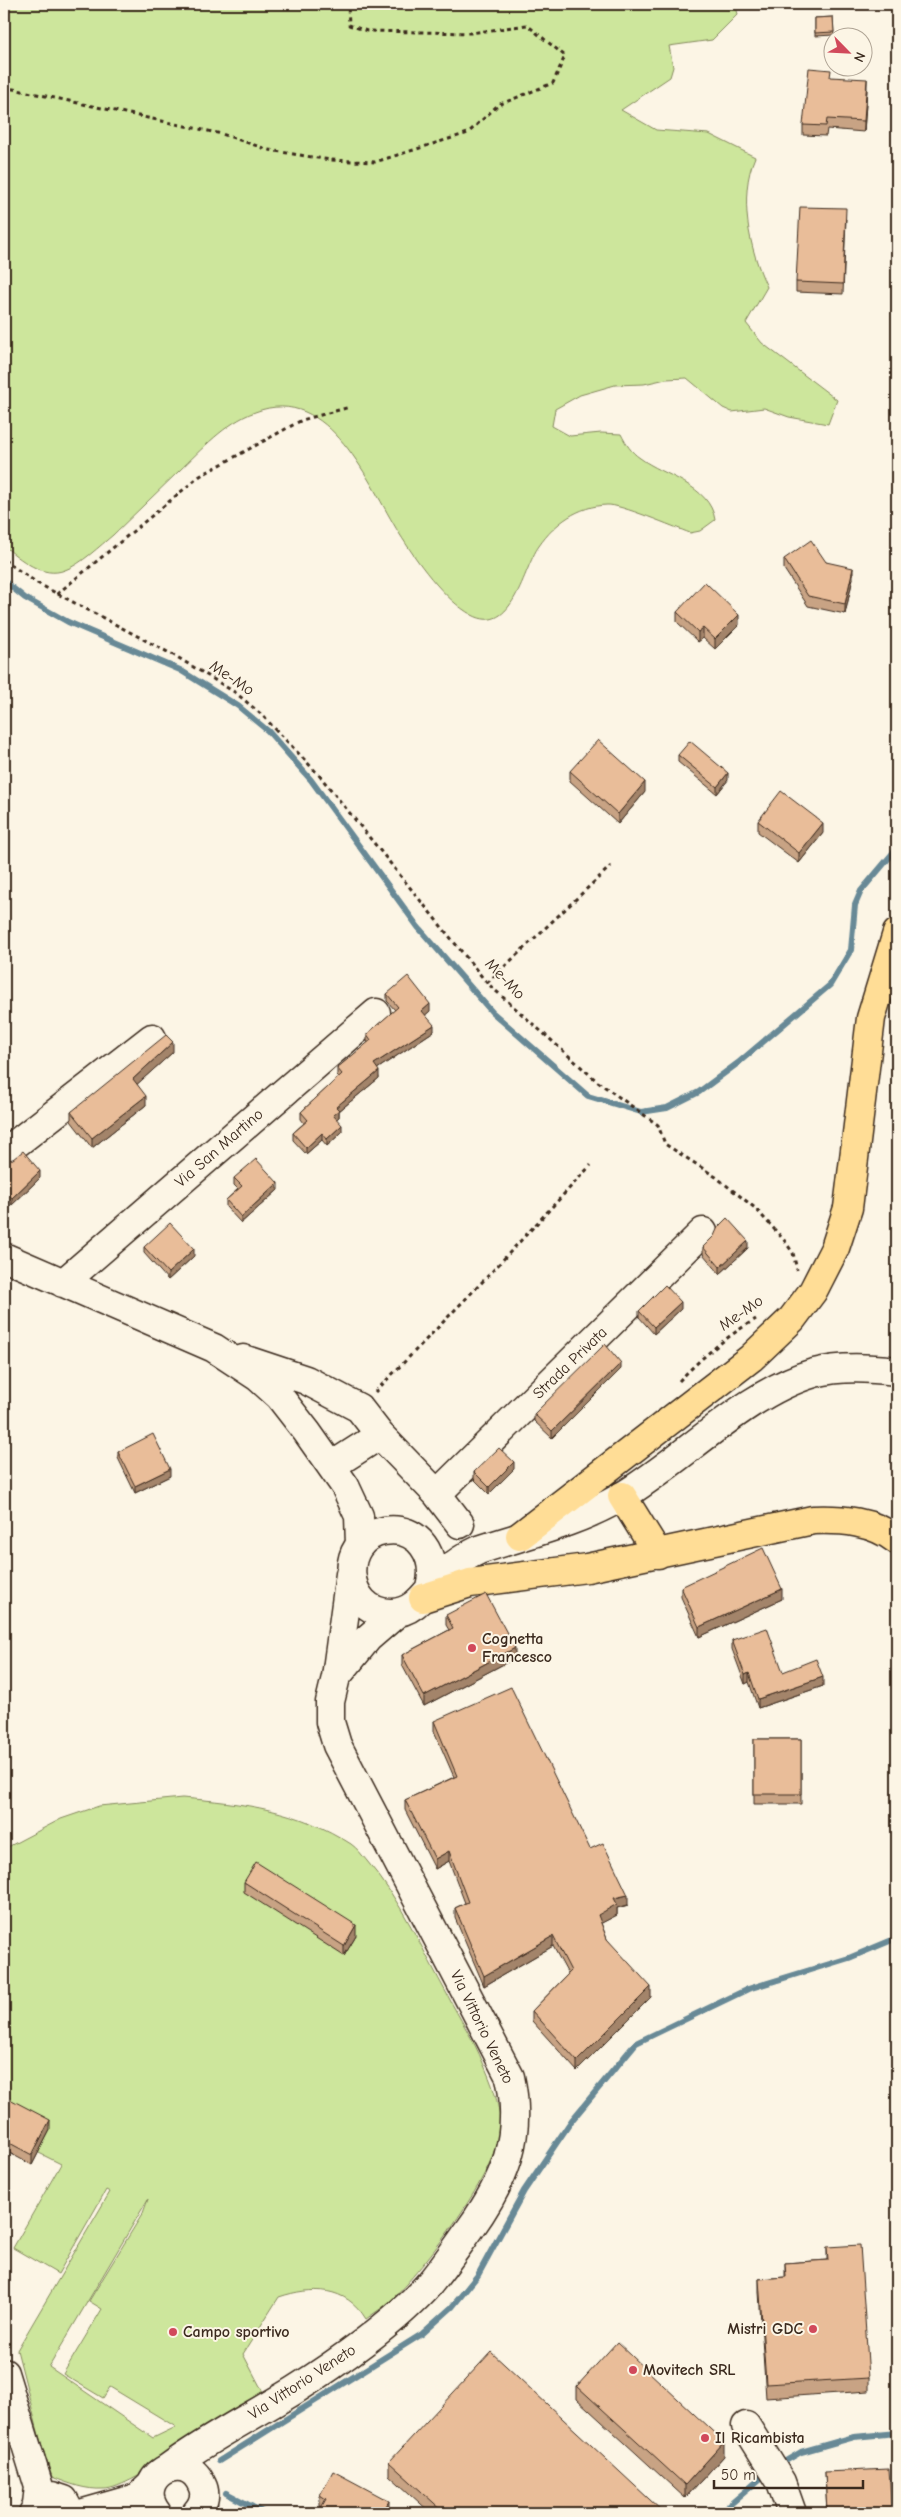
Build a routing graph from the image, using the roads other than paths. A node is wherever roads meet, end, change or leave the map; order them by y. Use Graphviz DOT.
graph roads {
  1 [pos="897,933"];
  2 [pos="376,1013"];
  3 [pos="152,1038"];
  4 [pos="4,1153"];
  5 [pos="703,1232"];
  6 [pos="4,1257"];
  7 [pos="63,1283"];
  8 [pos="224,1354"];
  9 [pos="897,1371"];
  10 [pos="380,1435"];
  11 [pos="333,1465"];
  12 [pos="437,1494"];
  13 [pos="622,1496"];
  14 [pos="354,1501"];
  15 [pos="460,1524"];
  16 [pos="395,1530"];
  17 [pos="520,1536"];
  18 [pos="897,1540"];
  19 [pos="422,1542"];
  20 [pos="360,1545"];
  21 [pos="479,1550"];
  22 [pos="658,1554"];
  23 [pos="350,1574"];
  24 [pos="426,1592"];
  25 [pos="397,1613"];
  26 [pos="336,1677"];
  27 [pos="4,2373"];
  28 [pos="746,2426"];
  29 [pos="229,2428"];
  30 [pos="159,2476"];
  31 [pos="199,2494"];
  32 [pos="66,2505"];
  33 [pos="157,2513"];
  34 [pos="222,2513"];
  35 [pos="792,2513"];
  1 -- 17 [label="main road"];
  2 -- 7 [label="street, Via San Martino"];
  3 -- 4 [label="street"];
  5 -- 12 [label="street, Strada Privata"];
  6 -- 7 [label="street"];
  7 -- 8 [label="street"];
  8 -- 10 [label="street"];
  8 -- 11 [label="street"];
  9 -- 13 [label="street"];
  10 -- 11 [label="street"];
  10 -- 12 [label="street"];
  11 -- 14 [label="street"];
  12 -- 15 [label="street"];
  13 -- 17 [label="street"];
  13 -- 22 [label="main road"];
  14 -- 16 [label="street"];
  14 -- 20 [label="street"];
  16 -- 19 [label="street"];
  16 -- 20 [label="street"];
  17 -- 21 [label="street"];
  18 -- 22 [label="main road"];
  19 -- 21 [label="street"];
  19 -- 24 [label="street"];
  20 -- 23 [label="street"];
  21 -- 24 [label="street"];
  22 -- 24 [label="main road"];
  23 -- 25 [label="street"];
  23 -- 26 [label="street"];
  24 -- 25 [label="street"];
  25 -- 26 [label="street"];
  26 -- 29 [label="street, Via Vittorio Veneto"];
  27 -- 32 [label="street"];
  28 -- 35 [label="street"];
  29 -- 30 [label="street"];
  29 -- 31 [label="street"];
  30 -- 31 [label="street"];
  30 -- 32 [label="street"];
  30 -- 33 [label="street"];
  31 -- 34 [label="street"];
  32 -- 33 [label="street"];
}
